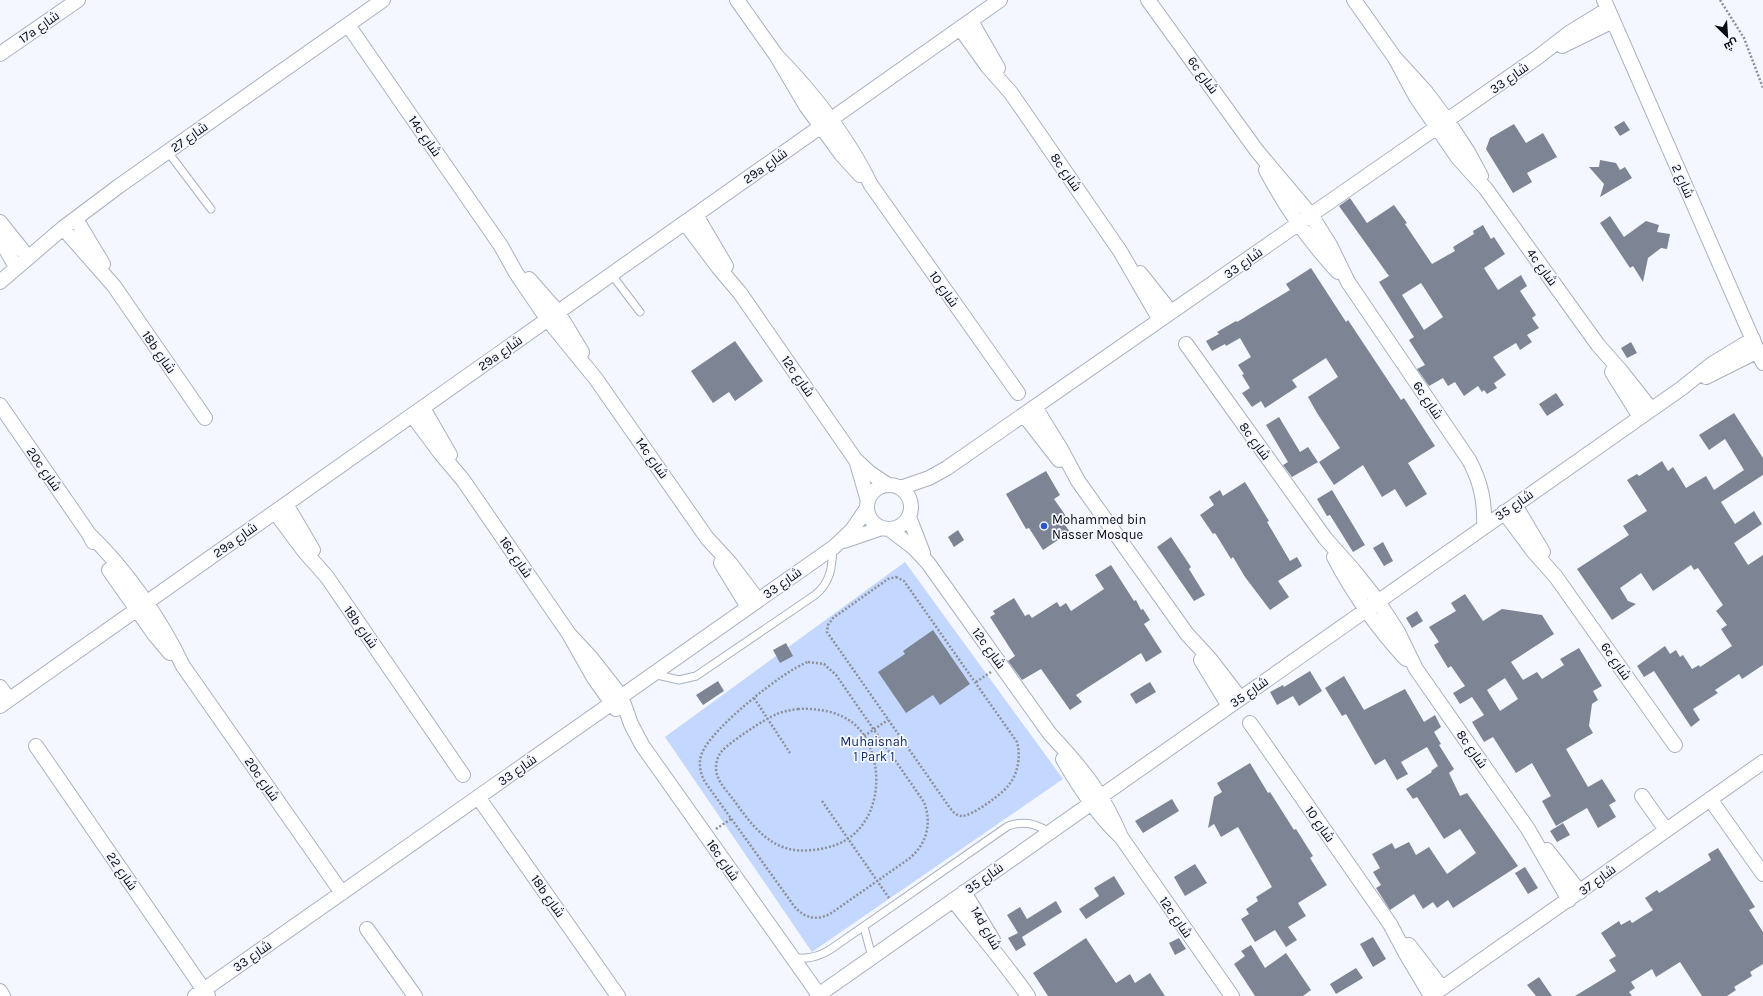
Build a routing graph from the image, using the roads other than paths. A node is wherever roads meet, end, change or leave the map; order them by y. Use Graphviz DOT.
graph roads {
  1 [pos="78,0"];
  2 [pos="383,0"];
  3 [pos="737,0"];
  4 [pos="1000,0"];
  5 [pos="1148,0"];
  6 [pos="1354,0"];
  7 [pos="1608,10"];
  8 [pos="348,25"];
  9 [pos="965,25"];
  10 [pos="0,54"];
  11 [pos="827,123"];
  12 [pos="1442,124"];
  13 [pos="168,152"];
  14 [pos="211,209"];
  15 [pos="76,219"];
  16 [pos="691,219"];
  17 [pos="1305,219"];
  18 [pos="0,222"];
  19 [pos="63,228"];
  20 [pos="0,239"];
  21 [pos="28,257"];
  22 [pos="16,267"];
  23 [pos="612,274"];
  24 [pos="0,282"];
  25 [pos="114,286"];
  26 [pos="640,312"];
  27 [pos="553,316"];
  28 [pos="1166,316"];
  29 [pos="1186,344"];
  30 [pos="1758,351"];
  31 [pos="1018,393"];
  32 [pos="0,405"];
  33 [pos="418,411"];
  34 [pos="1029,411"];
  35 [pos="1645,413"];
  36 [pos="205,418"];
  37 [pos="855,459"];
  38 [pos="947,468"];
  39 [pos="894,486"];
  40 [pos="868,504"];
  41 [pos="281,508"];
  42 [pos="1510,508"];
  43 [pos="910,511"];
  44 [pos="1484,526"];
  45 [pos="886,529"];
  46 [pos="836,545"];
  47 [pos="928,563"];
  48 [pos="753,603"];
  49 [pos="1372,605"];
  50 [pos="141,606"];
  51 [pos="652,674"];
  52 [pos="0,687"];
  53 [pos="616,700"];
  54 [pos="1234,702"];
  55 [pos="5,703"];
  56 [pos="1250,723"];
  57 [pos="1675,745"];
  58 [pos="36,746"];
  59 [pos="1763,762"];
  60 [pos="463,775"];
  61 [pos="478,796"];
  62 [pos="1642,796"];
  63 [pos="1096,799"];
  64 [pos="1710,799"];
  65 [pos="1666,830"];
  66 [pos="1050,832"];
  67 [pos="1763,874"];
  68 [pos="342,893"];
  69 [pos="959,896"];
  70 [pos="1575,896"];
  71 [pos="864,926"];
  72 [pos="366,929"];
  73 [pos="792,957"];
  74 [pos="872,957"];
  75 [pos="0,991"];
  76 [pos="1435,993"];
  77 [pos="202,994"];
  78 [pos="818,995"];
  79 [pos="3,996"];
  80 [pos="415,996"];
  81 [pos="618,996"];
  82 [pos="1028,996"];
  83 [pos="1232,996"];
  1 -- 10 [label="street, 17a شارع"];
  2 -- 8 [label="street, شارع 27"];
  3 -- 11 [label="street, شارع 10"];
  4 -- 9 [label="street, 29a شارع"];
  5 -- 17 [label="street, 6c شارع"];
  6 -- 12 [label="street, 4c شارع"];
  7 -- 12 [label="street, شارع 33"];
  7 -- 30 [label="street, شارع 2"];
  8 -- 13 [label="street, شارع 27"];
  8 -- 27 [label="street, 14c شارع"];
  9 -- 11 [label="street, 29a شارع"];
  9 -- 28 [label="street, 8c شارع"];
  11 -- 16 [label="street, 29a شارع"];
  11 -- 31 [label="street, شارع 10"];
  12 -- 17 [label="street, شارع 33"];
  12 -- 35 [label="street, 4c شارع"];
  13 -- 14 [label="lane"];
  13 -- 15 [label="street, شارع 27"];
  15 -- 19 [label="street, شارع 27"];
  15 -- 25 [label="street, 18b شارع"];
  16 -- 23 [label="street, 29a شارع"];
  16 -- 37 [label="street, 12c شارع"];
  17 -- 28 [label="street, شارع 33"];
  17 -- 44 [label="street, 6c شارع"];
  18 -- 21 [label="street"];
  19 -- 21 [label="street, شارع 27"];
  19 -- 25 [label="street, 18b شارع"];
  20 -- 22 [label="street"];
  21 -- 22 [label="street, شارع 27"];
  22 -- 24 [label="street, شارع 27"];
  23 -- 26 [label="lane"];
  23 -- 27 [label="street, 29a شارع"];
  25 -- 36 [label="street, 18b شارع"];
  27 -- 33 [label="street, 29a شارع"];
  27 -- 48 [label="street, 14c شارع"];
  28 -- 34 [label="street, شارع 33"];
  29 -- 49 [label="street, 8c شارع"];
  30 -- 35 [label="street, شارع 35"];
  32 -- 50 [label="street, 20c شارع"];
  33 -- 41 [label="street, 29a شارع"];
  33 -- 53 [label="street, 16c شارع"];
  34 -- 38 [label="street, شارع 33"];
  34 -- 54 [label="street"];
  35 -- 42 [label="street, شارع 35"];
  37 -- 39 [label="street, 12c شارع"];
  37 -- 40 [label="street, 12c شارع"];
  38 -- 39 [label="street, شارع 33"];
  38 -- 43 [label="street, شارع 33"];
  39 -- 40 [label="street"];
  39 -- 43 [label="street"];
  40 -- 45 [label="street"];
  40 -- 46 [label="street, شارع 33"];
  41 -- 50 [label="street, 29a شارع"];
  41 -- 60 [label="street, 18b شارع"];
  42 -- 44 [label="street, شارع 35"];
  42 -- 57 [label="street, 6c شارع"];
  43 -- 45 [label="street"];
  43 -- 47 [label="street, 12c شارع"];
  44 -- 49 [label="street, شارع 35"];
  45 -- 46 [label="street, شارع 33"];
  45 -- 47 [label="street, 12c شارع"];
  46 -- 48 [label="street, شارع 33"];
  46 -- 51 [label="lane"];
  47 -- 63 [label="street, 12c شارع"];
  48 -- 51 [label="street, شارع 33"];
  49 -- 54 [label="street, شارع 35"];
  49 -- 70 [label="street, 8c شارع"];
  50 -- 55 [label="street, 29a شارع"];
  50 -- 68 [label="street, 20c شارع"];
  51 -- 53 [label="street, شارع 33"];
  52 -- 55 [label="street"];
  53 -- 61 [label="street, شارع 33"];
  53 -- 73 [label="street, 16c شارع"];
  54 -- 63 [label="street, شارع 35"];
  56 -- 76 [label="street, شارع 10"];
  58 -- 77 [label="street, شارع 22"];
  59 -- 64 [label="street, شارع 37"];
  61 -- 68 [label="street, شارع 33"];
  61 -- 81 [label="street, 18b شارع"];
  62 -- 65 [label="street"];
  63 -- 66 [label="street, شارع 35"];
  63 -- 83 [label="street, 12c شارع"];
  64 -- 65 [label="street, شارع 37"];
  64 -- 67 [label="street"];
  65 -- 70 [label="street, شارع 37"];
  66 -- 69 [label="street, شارع 35"];
  66 -- 71 [label="lane"];
  68 -- 77 [label="street, شارع 33"];
  69 -- 74 [label="street, شارع 35"];
  69 -- 82 [label="street, 14d شارع"];
  70 -- 76 [label="street, شارع 37"];
  71 -- 73 [label="lane"];
  71 -- 74 [label="lane"];
  72 -- 80 [label="street"];
  73 -- 78 [label="street, 16c شارع"];
  74 -- 78 [label="street, شارع 35"];
  75 -- 79 [label="street"];
}
